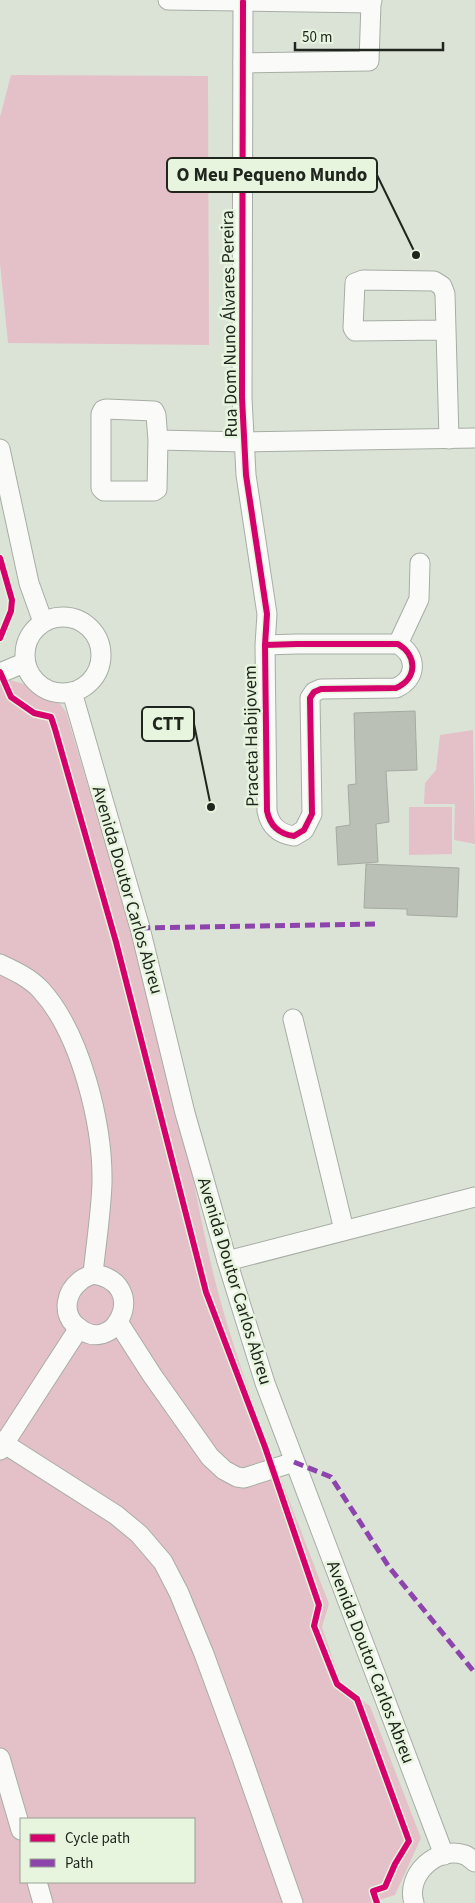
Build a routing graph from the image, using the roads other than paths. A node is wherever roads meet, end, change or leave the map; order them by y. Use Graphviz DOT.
graph roads {
  1 [pos="168,0"];
  2 [pos="243,2"];
  3 [pos="372,2"];
  4 [pos="243,63"];
  5 [pos="446,330"];
  6 [pos="475,438"];
  7 [pos="448,439"];
  8 [pos="158,440"];
  9 [pos="245,442"];
  10 [pos="0,449"];
  11 [pos="420,563"];
  12 [pos="44,622"];
  13 [pos="398,644"];
  14 [pos="265,645"];
  15 [pos="24,663"];
  16 [pos="0,672"];
  17 [pos="72,692"];
  18 [pos="0,964"];
  19 [pos="293,1019"];
  20 [pos="475,1197"];
  21 [pos="344,1230"];
  22 [pos="227,1261"];
  23 [pos="94,1274"];
  24 [pos="118,1322"];
  25 [pos="79,1328"];
  26 [pos="1,1445"];
  27 [pos="294,1462"];
  28 [pos="0,1758"];
  29 [pos="20,1827"];
  30 [pos="444,1855"];
  31 [pos="475,1862"];
  32 [pos="37,1883"];
  33 [pos="43,1903"];
  34 [pos="293,1903"];
  35 [pos="414,1903"];
  1 -- 2 [label="street"];
  2 -- 3 [label="street"];
  2 -- 4 [label="street, Rua Dom Nuno Álvares Pereira"];
  3 -- 4 [label="street"];
  4 -- 9 [label="street, Rua Dom Nuno Álvares Pereira"];
  5 -- 5 [label="street"];
  5 -- 7 [label="street"];
  6 -- 7 [label="street"];
  7 -- 9 [label="street"];
  8 -- 8 [label="street"];
  8 -- 9 [label="street"];
  9 -- 14 [label="street, Rua Dom Nuno Álvares Pereira"];
  10 -- 12 [label="street"];
  11 -- 13 [label="street"];
  12 -- 15 [label="street"];
  12 -- 17 [label="street"];
  13 -- 14 [label="street"];
  13 -- 14 [label="street, Praceta Habijovem"];
  15 -- 16 [label="street"];
  15 -- 17 [label="street"];
  17 -- 22 [label="street, Avenida Doutor Carlos Abreu"];
  18 -- 23 [label="street"];
  19 -- 21 [label="street"];
  20 -- 21 [label="street"];
  21 -- 22 [label="street"];
  22 -- 27 [label="street, Avenida Doutor Carlos Abreu"];
  23 -- 24 [label="street"];
  23 -- 25 [label="street"];
  24 -- 25 [label="street"];
  24 -- 27 [label="street"];
  25 -- 26 [label="street"];
  26 -- 34 [label="street"];
  27 -- 30 [label="street, Avenida Doutor Carlos Abreu"];
  28 -- 29 [label="street"];
  30 -- 31 [label="street"];
  30 -- 35 [label="street"];
  32 -- 33 [label="street"];
}
